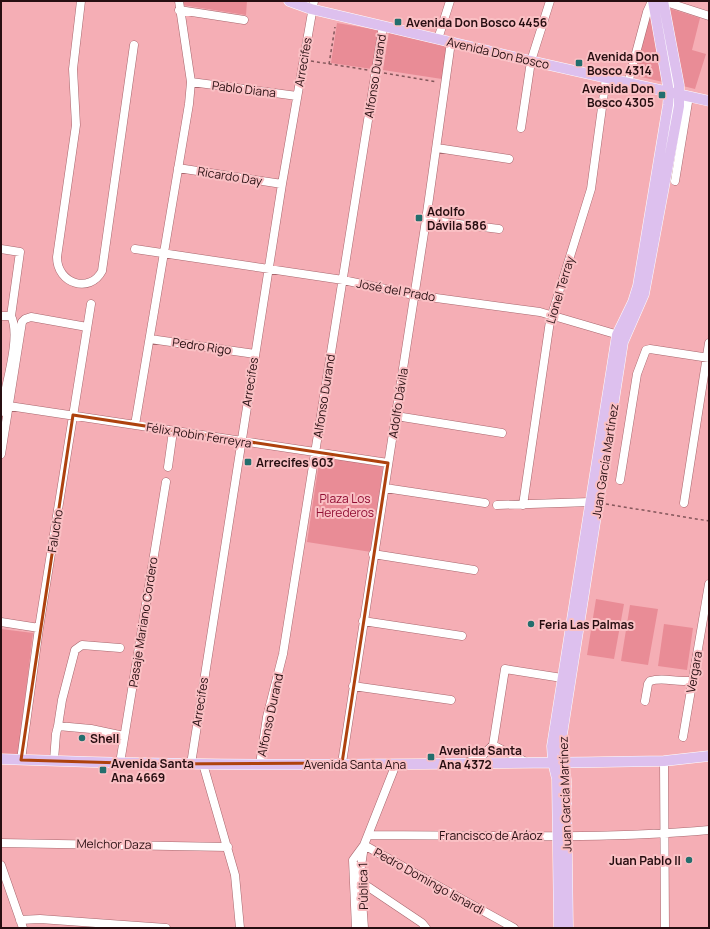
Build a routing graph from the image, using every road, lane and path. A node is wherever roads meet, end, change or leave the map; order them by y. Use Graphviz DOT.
graph roads {
  1 [pos="81,1"];
  2 [pos="179,1"];
  3 [pos="289,1"];
  4 [pos="450,1"];
  5 [pos="550,1"];
  6 [pos="653,1"];
  7 [pos="663,1"];
  8 [pos="313,5"];
  9 [pos="179,10"];
  10 [pos="709,16"];
  11 [pos="244,20"];
  12 [pos="383,26"];
  13 [pos="335,27"];
  14 [pos="438,39"];
  15 [pos="451,42"];
  16 [pos="134,45"];
  17 [pos="303,59"];
  18 [pos="531,61"];
  19 [pos="329,64"];
  20 [pos="376,71"];
  21 [pos="606,78"];
  22 [pos="191,82"];
  23 [pos="445,83"];
  24 [pos="628,83"];
  25 [pos="669,92"];
  26 [pos="684,95"];
  27 [pos="297,96"];
  28 [pos="709,101"];
  29 [pos="521,128"];
  30 [pos="437,148"];
  31 [pos="509,159"];
  32 [pos="178,168"];
  33 [pos="675,182"];
  34 [pos="282,184"];
  35 [pos="426,220"];
  36 [pos="499,229"];
  37 [pos="135,248"];
  38 [pos="1,249"];
  39 [pos="164,253"];
  40 [pos="268,269"];
  41 [pos="343,280"];
  42 [pos="414,295"];
  43 [pos="92,304"];
  44 [pos="551,315"];
  45 [pos="1,316"];
  46 [pos="11,316"];
  47 [pos="87,327"];
  48 [pos="621,336"];
  49 [pos="150,339"];
  50 [pos="709,343"];
  51 [pos="255,354"];
  52 [pos="708,358"];
  53 [pos="4,403"];
  54 [pos="1,412"];
  55 [pos="74,415"];
  56 [pos="396,416"];
  57 [pos="135,425"];
  58 [pos="174,431"];
  59 [pos="502,433"];
  60 [pos="240,442"];
  61 [pos="315,452"];
  62 [pos="1,454"];
  63 [pos="388,463"];
  64 [pos="168,467"];
  65 [pos="620,480"];
  66 [pos="166,482"];
  67 [pos="385,488"];
  68 [pos="594,502"];
  69 [pos="485,503"];
  70 [pos="684,503"];
  71 [pos="523,504"];
  72 [pos="497,505"];
  73 [pos="709,521"];
  74 [pos="373,554"];
  75 [pos="474,570"];
  76 [pos="709,584"];
  77 [pos="363,621"];
  78 [pos="1,622"];
  79 [pos="39,628"];
  80 [pos="462,636"];
  81 [pos="120,648"];
  82 [pos="562,678"];
  83 [pos="693,680"];
  84 [pos="353,686"];
  85 [pos="451,700"];
  86 [pos="645,701"];
  87 [pos="58,726"];
  88 [pos="124,736"];
  89 [pos="683,738"];
  90 [pos="493,745"];
  91 [pos="709,756"];
  92 [pos="1,759"];
  93 [pos="21,760"];
  94 [pos="54,760"];
  95 [pos="664,761"];
  96 [pos="527,762"];
  97 [pos="553,762"];
  98 [pos="564,762"];
  99 [pos="120,763"];
  100 [pos="342,763"];
  101 [pos="466,763"];
  102 [pos="191,764"];
  103 [pos="204,764"];
  104 [pos="260,764"];
  105 [pos="396,764"];
  106 [pos="709,830"];
  107 [pos="664,834"];
  108 [pos="368,835"];
  109 [pos="562,835"];
  110 [pos="1,843"];
  111 [pos="364,845"];
  112 [pos="228,847"];
  113 [pos="1,865"];
  114 [pos="361,882"];
  115 [pos="22,924"];
  116 [pos="166,928"];
  117 [pos="240,928"];
  118 [pos="356,928"];
  119 [pos="364,928"];
  120 [pos="426,928"];
  121 [pos="514,928"];
  122 [pos="559,928"];
  123 [pos="568,928"];
  124 [pos="665,928"];
  1 -- 16 [label="street"];
  2 -- 9 [label="street"];
  3 -- 8 [label="main road, Avenida Don Bosco"];
  4 -- 14 [label="street"];
  5 -- 18 [label="street"];
  6 -- 24 [label="street"];
  6 -- 25 [label="main road, Juan García Martínez"];
  7 -- 10 [label="street"];
  7 -- 26 [label="main road, Juan García Martínez"];
  8 -- 12 [label="main road, Avenida Don Bosco"];
  8 -- 17 [label="street, Arrecifes"];
  9 -- 11 [label="street"];
  9 -- 22 [label="street"];
  12 -- 14 [label="main road, Avenida Don Bosco"];
  12 -- 20 [label="street, Alfonso Durand"];
  13 -- 19 [label="path"];
  14 -- 15 [label="main road, Avenida Don Bosco"];
  15 -- 18 [label="main road, Avenida Don Bosco"];
  15 -- 23 [label="street, Adolfo Dávila"];
  17 -- 19 [label="path"];
  17 -- 27 [label="street, Arrecifes"];
  18 -- 21 [label="main road, Avenida Don Bosco"];
  18 -- 29 [label="street"];
  19 -- 20 [label="path"];
  20 -- 23 [label="path"];
  20 -- 41 [label="street, Alfonso Durand"];
  21 -- 24 [label="main road, Avenida Don Bosco"];
  21 -- 44 [label="street, Lionel Terray"];
  22 -- 27 [label="street, Pablo Diana"];
  22 -- 32 [label="street"];
  23 -- 30 [label="street, Adolfo Dávila"];
  24 -- 25 [label="main road, Avenida Don Bosco"];
  25 -- 26 [label="main road, Avenida Don Bosco"];
  25 -- 48 [label="main road, Juan García Martínez"];
  26 -- 28 [label="main road, Avenida Don Bosco"];
  26 -- 33 [label="street"];
  26 -- 48 [label="main road, Juan García Martínez"];
  27 -- 34 [label="street, Arrecifes"];
  30 -- 31 [label="street"];
  30 -- 35 [label="street, Adolfo Dávila"];
  32 -- 34 [label="street, Ricardo Day"];
  32 -- 39 [label="street"];
  34 -- 40 [label="street, Arrecifes"];
  35 -- 36 [label="street"];
  35 -- 42 [label="street, Adolfo Dávila"];
  37 -- 39 [label="street, José del Prado"];
  38 -- 46 [label="street"];
  39 -- 40 [label="street, José del Prado"];
  39 -- 49 [label="street"];
  40 -- 41 [label="street, José del Prado"];
  40 -- 51 [label="street, Arrecifes"];
  41 -- 42 [label="street, José del Prado"];
  41 -- 61 [label="street, Alfonso Durand"];
  42 -- 44 [label="street, José del Prado"];
  42 -- 56 [label="street, Adolfo Dávila"];
  43 -- 47 [label="street, Falucho"];
  44 -- 48 [label="street, José del Prado"];
  44 -- 71 [label="street, Lionel Terray"];
  45 -- 46 [label="street"];
  46 -- 53 [label="street"];
  47 -- 53 [label="street"];
  47 -- 55 [label="street, Falucho"];
  48 -- 68 [label="main road, Juan García Martínez"];
  49 -- 51 [label="street, Pedro Rigo"];
  49 -- 57 [label="street"];
  50 -- 52 [label="street"];
  51 -- 60 [label="street, Arrecifes"];
  52 -- 65 [label="street"];
  52 -- 70 [label="street"];
  53 -- 54 [label="street"];
  53 -- 55 [label="street, Félix Robin Ferreyra"];
  53 -- 62 [label="street"];
  55 -- 57 [label="street, Félix Robin Ferreyra"];
  55 -- 79 [label="street, Falucho"];
  56 -- 59 [label="street"];
  56 -- 63 [label="street, Adolfo Dávila"];
  57 -- 58 [label="street, Félix Robin Ferreyra"];
  58 -- 60 [label="street, Félix Robin Ferreyra"];
  58 -- 64 [label="street"];
  60 -- 61 [label="street, Félix Robin Ferreyra"];
  60 -- 102 [label="street, Arrecifes"];
  61 -- 63 [label="street, Félix Robin Ferreyra"];
  61 -- 104 [label="street, Alfonso Durand"];
  63 -- 67 [label="street, Adolfo Dávila"];
  66 -- 88 [label="street, Pasaje Mariano Cordero"];
  67 -- 69 [label="street"];
  67 -- 74 [label="street, Adolfo Dávila"];
  68 -- 71 [label="street"];
  68 -- 73 [label="path"];
  68 -- 82 [label="main road, Juan García Martínez"];
  68 -- 98 [label="main road, Juan García Martínez"];
  71 -- 72 [label="street"];
  74 -- 75 [label="street"];
  74 -- 77 [label="street, Adolfo Dávila"];
  76 -- 83 [label="street, Vergara"];
  77 -- 80 [label="street"];
  77 -- 84 [label="street, Adolfo Dávila"];
  78 -- 79 [label="street"];
  79 -- 93 [label="street, Falucho"];
  81 -- 87 [label="street"];
  82 -- 90 [label="street"];
  82 -- 97 [label="main road, Juan García Martínez"];
  83 -- 86 [label="street"];
  83 -- 89 [label="street, Vergara"];
  84 -- 85 [label="street"];
  84 -- 100 [label="street, Adolfo Dávila"];
  87 -- 88 [label="street"];
  87 -- 94 [label="street"];
  88 -- 99 [label="street, Pasaje Mariano Cordero"];
  90 -- 96 [label="street"];
  90 -- 101 [label="street"];
  91 -- 95 [label="main road, Avenida Santa Ana"];
  92 -- 93 [label="main road, Avenida Santa Ana"];
  93 -- 94 [label="main road, Avenida Santa Ana"];
  94 -- 99 [label="main road, Avenida Santa Ana"];
  95 -- 98 [label="main road, Avenida Santa Ana"];
  95 -- 107 [label="street"];
  96 -- 97 [label="main road, Avenida Santa Ana"];
  96 -- 101 [label="main road, Avenida Santa Ana"];
  97 -- 98 [label="main road, Avenida Santa Ana"];
  97 -- 109 [label="main road, Juan García Martínez"];
  98 -- 109 [label="main road, Juan García Martínez"];
  99 -- 102 [label="main road, Avenida Santa Ana"];
  100 -- 104 [label="main road, Avenida Santa Ana"];
  100 -- 105 [label="main road, Avenida Santa Ana"];
  101 -- 105 [label="main road, Avenida Santa Ana"];
  102 -- 103 [label="main road, Avenida Santa Ana"];
  103 -- 104 [label="main road, Avenida Santa Ana"];
  103 -- 112 [label="street"];
  105 -- 108 [label="street"];
  106 -- 107 [label="street, Francisco de Aráoz"];
  107 -- 109 [label="street, Francisco de Aráoz"];
  107 -- 124 [label="street"];
  108 -- 109 [label="street, Francisco de Aráoz"];
  108 -- 111 [label="street"];
  109 -- 122 [label="main road, Juan García Martínez"];
  109 -- 123 [label="main road, Juan García Martínez"];
  110 -- 112 [label="street, Melchor Daza"];
  111 -- 114 [label="street, Pública 1"];
  111 -- 118 [label="street"];
  111 -- 121 [label="street, Pedro Domingo Isnardi"];
  112 -- 117 [label="street"];
  113 -- 115 [label="street"];
  114 -- 119 [label="street, Pública 1"];
  114 -- 120 [label="street"];
  115 -- 116 [label="street"];
}
